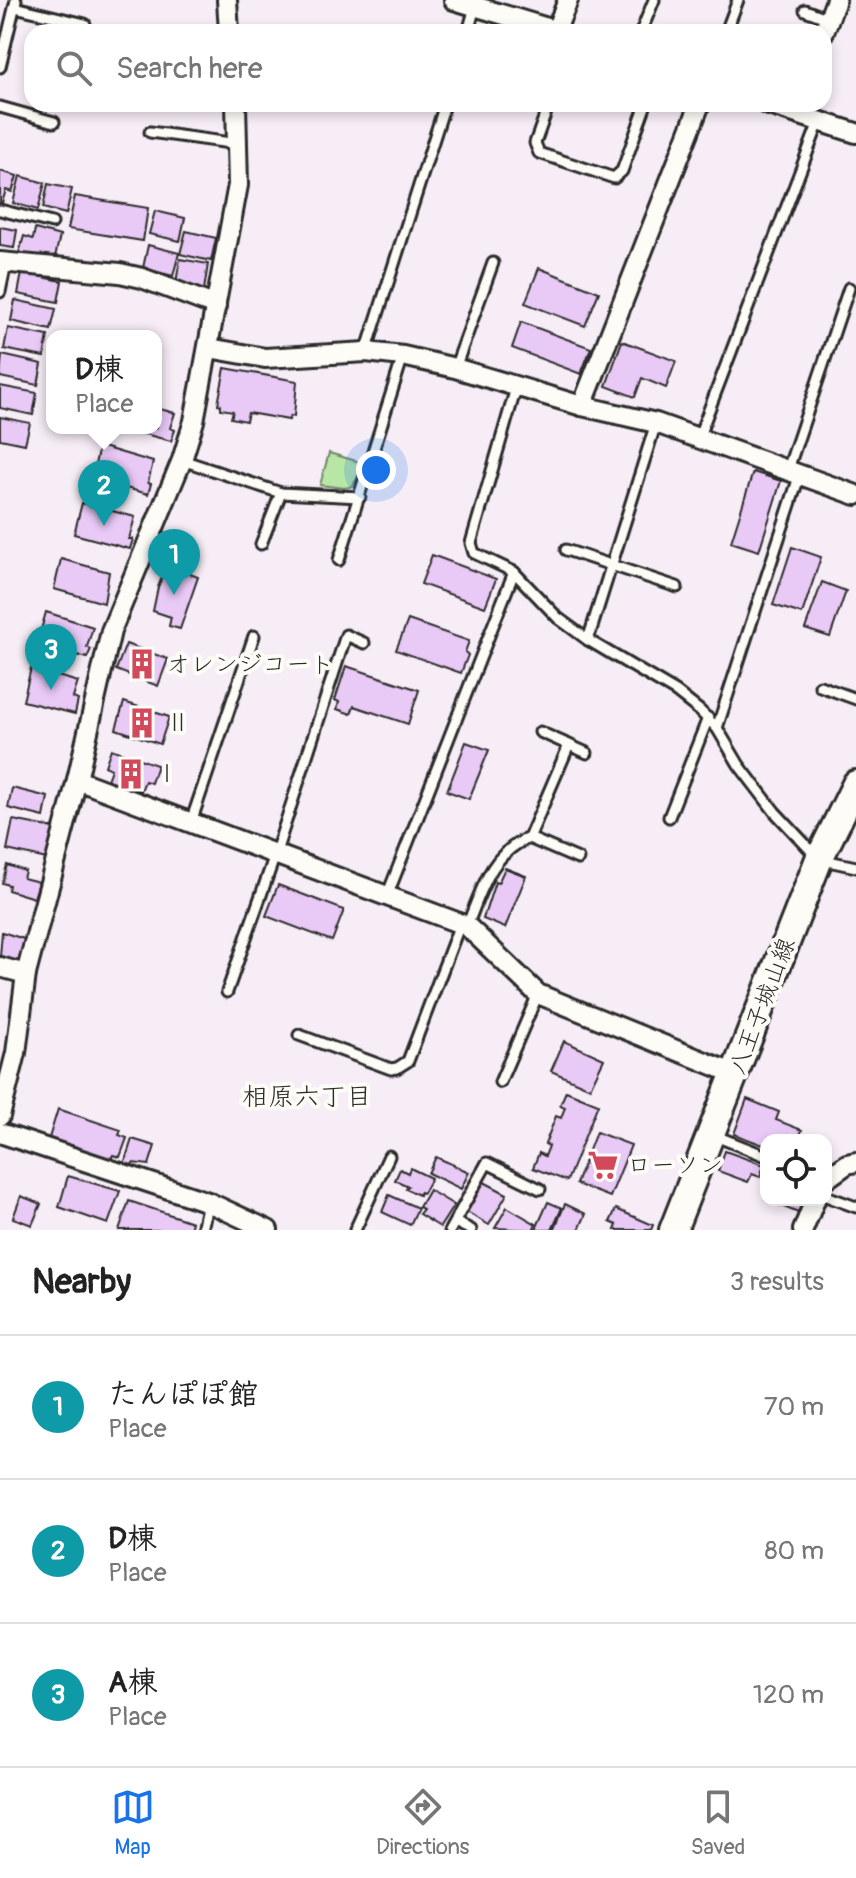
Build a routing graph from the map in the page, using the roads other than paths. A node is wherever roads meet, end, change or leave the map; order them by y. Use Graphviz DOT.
graph roads {
  1 [pos="227,0"];
  2 [pos="454,0"];
  3 [pos="568,0"];
  4 [pos="654,0"];
  5 [pos="738,0"];
  6 [pos="836,0"];
  7 [pos="15,3"];
  8 [pos="486,6"];
  9 [pos="805,10"];
  10 [pos="85,24"];
  11 [pos="228,24"];
  12 [pos="474,24"];
  13 [pos="538,24"];
  14 [pos="560,24"];
  15 [pos="644,24"];
  16 [pos="729,24"];
  17 [pos="823,24"];
  18 [pos="827,24"];
  19 [pos="0,67"];
  20 [pos="0,107"];
  21 [pos="236,112"];
  22 [pos="442,112"];
  23 [pos="546,112"];
  24 [pos="643,112"];
  25 [pos="697,112"];
  26 [pos="801,112"];
  27 [pos="54,122"];
  28 [pos="819,122"];
  29 [pos="150,132"];
  30 [pos="856,133"];
  31 [pos="238,144"];
  32 [pos="0,210"];
  33 [pos="52,223"];
  34 [pos="3,262"];
  35 [pos="493,263"];
  36 [pos="849,288"];
  37 [pos="0,292"];
  38 [pos="216,306"];
  39 [pos="209,348"];
  40 [pos="366,352"];
  41 [pos="403,356"];
  42 [pos="455,368"];
  43 [pos="516,388"];
  44 [pos="582,406"];
  45 [pos="656,423"];
  46 [pos="699,436"];
  47 [pos="182,460"];
  48 [pos="794,472"];
  49 [pos="281,493"];
  50 [pos="856,495"];
  51 [pos="360,497"];
  52 [pos="261,544"];
  53 [pos="566,550"];
  54 [pos="339,560"];
  55 [pos="612,564"];
  56 [pos="514,572"];
  57 [pos="677,587"];
  58 [pos="335,631"];
  59 [pos="346,635"];
  60 [pos="254,636"];
  61 [pos="588,640"];
  62 [pos="364,643"];
  63 [pos="820,686"];
  64 [pos="856,699"];
  65 [pos="708,718"];
  66 [pos="717,728"];
  67 [pos="540,732"];
  68 [pos="569,745"];
  69 [pos="587,753"];
  70 [pos="77,780"];
  71 [pos="856,784"];
  72 [pos="669,817"];
  73 [pos="191,822"];
  74 [pos="529,838"];
  75 [pos="275,855"];
  76 [pos="578,859"];
  77 [pos="819,859"];
  78 [pos="856,867"];
  79 [pos="387,898"];
  80 [pos="463,925"];
  81 [pos="0,967"];
  82 [pos="26,974"];
  83 [pos="227,992"];
  84 [pos="538,994"];
  85 [pos="299,1035"];
  86 [pos="735,1074"];
  87 [pos="500,1082"];
  88 [pos="0,1116"];
  89 [pos="0,1133"];
  90 [pos="712,1135"];
  91 [pos="760,1154"];
  92 [pos="389,1156"];
  93 [pos="856,1162"];
  94 [pos="832,1175"];
  95 [pos="540,1189"];
  96 [pos="832,1198"];
  97 [pos="208,1202"];
  98 [pos="813,1206"];
  99 [pos="856,1207"];
  100 [pos="452,1226"];
  101 [pos="202,1230"];
  102 [pos="268,1230"];
  103 [pos="355,1230"];
  104 [pos="471,1230"];
  105 [pos="673,1230"];
  106 [pos="803,1230"];
  1 -- 11 [label="street"];
  2 -- 8 [label="street"];
  3 -- 14 [label="street"];
  4 -- 15 [label="lane"];
  5 -- 16 [label="lane"];
  6 -- 18 [label="street"];
  7 -- 10 [label="lane"];
  7 -- 19 [label="lane"];
  8 -- 12 [label="lane"];
  8 -- 13 [label="street"];
  9 -- 17 [label="lane"];
  20 -- 27 [label="lane"];
  21 -- 31 [label="street"];
  22 -- 40 [label="lane"];
  23 -- 24 [label="lane"];
  25 -- 44 [label="street"];
  26 -- 28 [label="street"];
  28 -- 30 [label="street"];
  28 -- 46 [label="lane"];
  29 -- 31 [label="lane"];
  31 -- 38 [label="street"];
  32 -- 33 [label="lane"];
  34 -- 37 [label="lane"];
  34 -- 38 [label="street"];
  35 -- 42 [label="lane"];
  36 -- 48 [label="lane"];
  38 -- 39 [label="street"];
  39 -- 40 [label="street"];
  39 -- 47 [label="street"];
  40 -- 41 [label="street"];
  41 -- 42 [label="street"];
  41 -- 51 [label="lane"];
  42 -- 43 [label="street"];
  43 -- 44 [label="street"];
  43 -- 56 [label="lane"];
  44 -- 45 [label="street"];
  45 -- 46 [label="street"];
  45 -- 55 [label="lane"];
  46 -- 48 [label="street"];
  47 -- 49 [label="lane"];
  47 -- 70 [label="street"];
  48 -- 50 [label="street"];
  48 -- 66 [label="lane"];
  49 -- 51 [label="lane"];
  49 -- 52 [label="lane"];
  51 -- 54 [label="lane"];
  53 -- 55 [label="lane"];
  55 -- 57 [label="lane"];
  55 -- 61 [label="lane"];
  56 -- 61 [label="lane"];
  56 -- 79 [label="lane"];
  58 -- 59 [label="lane"];
  59 -- 62 [label="lane"];
  59 -- 75 [label="lane"];
  60 -- 73 [label="lane"];
  61 -- 65 [label="lane"];
  63 -- 64 [label="lane"];
  65 -- 66 [label="lane"];
  65 -- 72 [label="lane"];
  66 -- 77 [label="lane"];
  67 -- 68 [label="lane"];
  68 -- 69 [label="lane"];
  68 -- 74 [label="lane"];
  70 -- 73 [label="street"];
  70 -- 82 [label="street"];
  71 -- 77 [label="main road, 八王子城山線"];
  73 -- 75 [label="street"];
  74 -- 76 [label="lane"];
  74 -- 80 [label="lane"];
  75 -- 79 [label="street"];
  75 -- 83 [label="lane"];
  77 -- 78 [label="lane"];
  77 -- 86 [label="main road, 八王子城山線"];
  79 -- 80 [label="street"];
  80 -- 84 [label="street"];
  80 -- 85 [label="lane"];
  81 -- 82 [label="street"];
  82 -- 88 [label="street"];
  84 -- 86 [label="street"];
  84 -- 87 [label="lane"];
  86 -- 90 [label="main road, 八王子城山線"];
  89 -- 97 [label="street"];
  90 -- 91 [label="lane"];
  90 -- 105 [label="main road, 八王子城山線"];
  92 -- 103 [label="lane"];
  93 -- 94 [label="street"];
  95 -- 100 [label="lane"];
  96 -- 99 [label="lane"];
  97 -- 101 [label="lane"];
  97 -- 102 [label="street"];
  98 -- 106 [label="street"];
  100 -- 104 [label="lane"];
}
